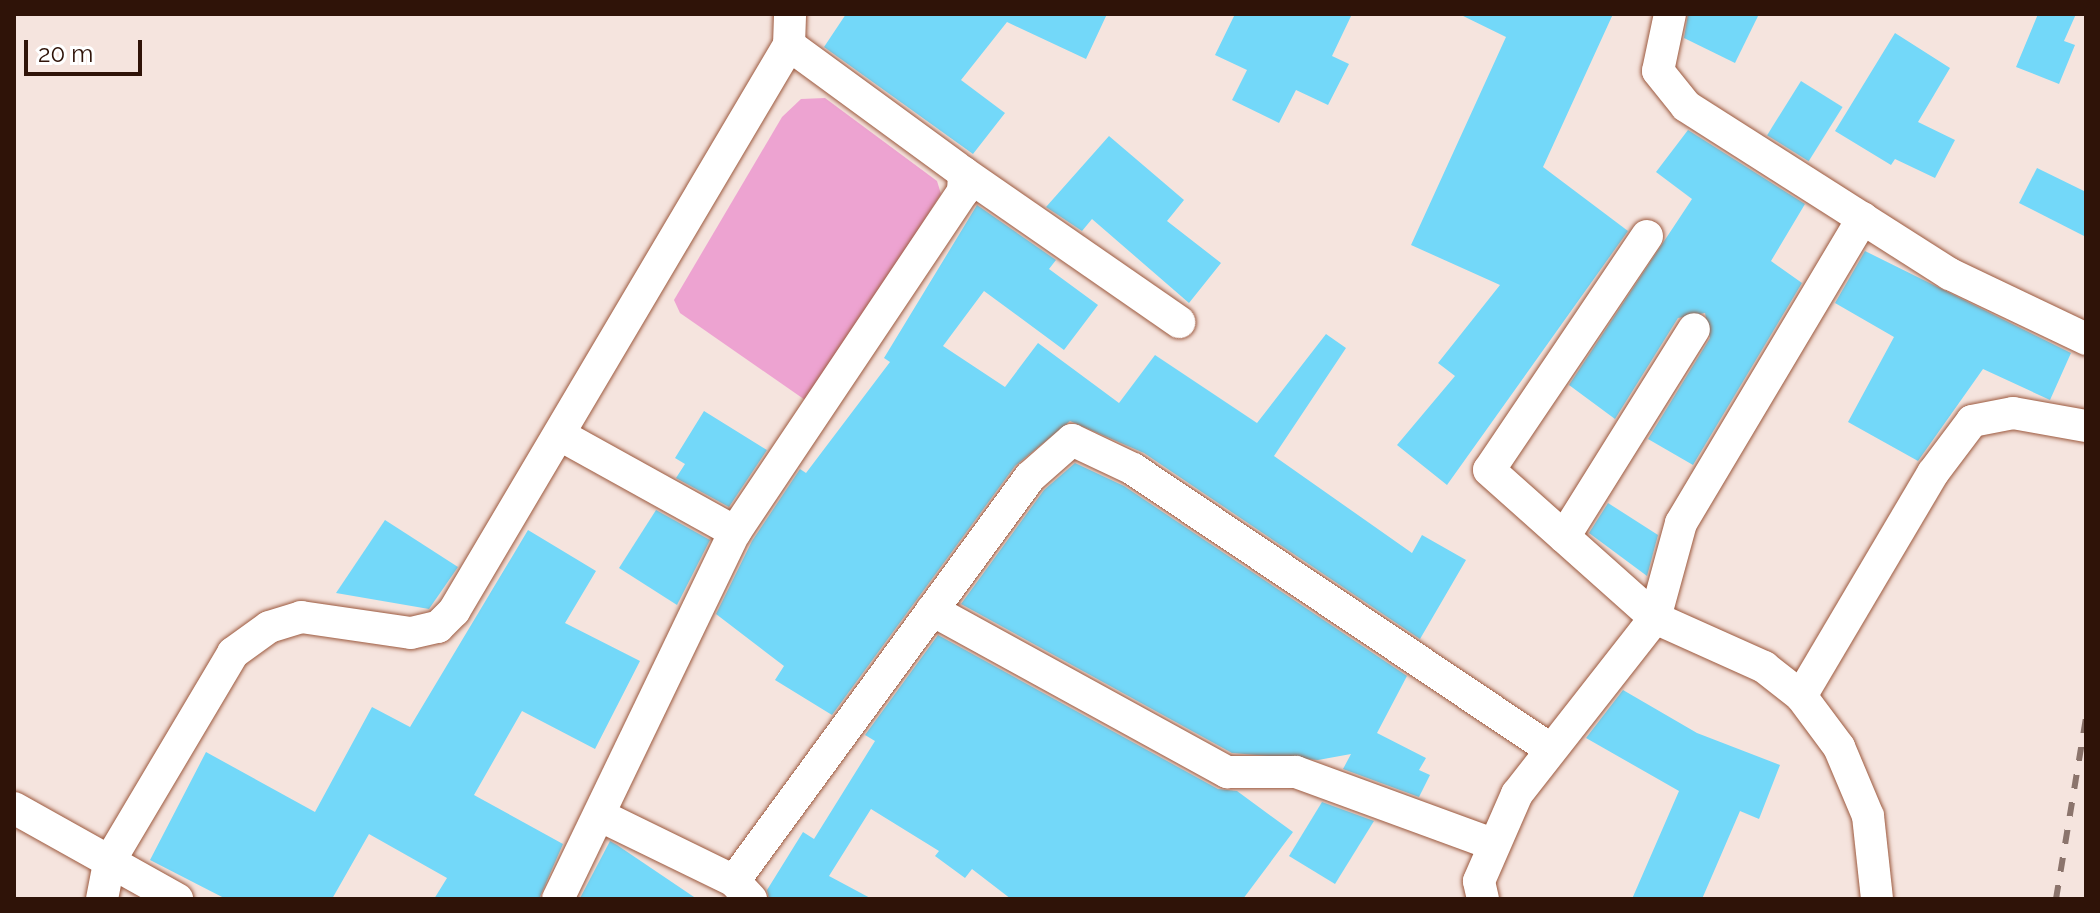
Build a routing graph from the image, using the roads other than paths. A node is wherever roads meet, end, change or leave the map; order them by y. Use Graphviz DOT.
graph roads {
  1 [pos="1670,14"];
  2 [pos="790,30"];
  3 [pos="964,173"];
  4 [pos="1863,218"];
  5 [pos="1647,236"];
  6 [pos="1179,322"];
  7 [pos="1694,329"];
  8 [pos="2086,339"];
  9 [pos="2086,426"];
  10 [pos="562,436"];
  11 [pos="735,532"];
  12 [pos="1564,537"];
  13 [pos="932,610"];
  14 [pos="1655,618"];
  15 [pos="1801,696"];
  16 [pos="1550,749"];
  17 [pos="14,808"];
  18 [pos="601,816"];
  19 [pos="1493,844"];
  20 [pos="109,862"];
  21 [pos="742,890"];
  22 [pos="102,899"];
  23 [pos="177,899"];
  24 [pos="558,899"];
  25 [pos="1483,899"];
  26 [pos="1877,899"];
  1 -- 4 [label="street"];
  2 -- 3 [label="street"];
  2 -- 10 [label="street"];
  3 -- 6 [label="street"];
  3 -- 11 [label="street"];
  4 -- 8 [label="street"];
  4 -- 14 [label="street"];
  5 -- 12 [label="street"];
  7 -- 12 [label="street"];
  9 -- 15 [label="street"];
  10 -- 11 [label="street"];
  10 -- 20 [label="street"];
  11 -- 18 [label="street"];
  12 -- 14 [label="street"];
  13 -- 16 [label="street"];
  13 -- 19 [label="street"];
  13 -- 21 [label="street"];
  14 -- 15 [label="street"];
  14 -- 16 [label="street"];
  15 -- 26 [label="street"];
  16 -- 19 [label="street"];
  17 -- 20 [label="street"];
  18 -- 21 [label="street"];
  18 -- 24 [label="street"];
  19 -- 25 [label="street"];
  20 -- 22 [label="street"];
  20 -- 23 [label="street"];
}
